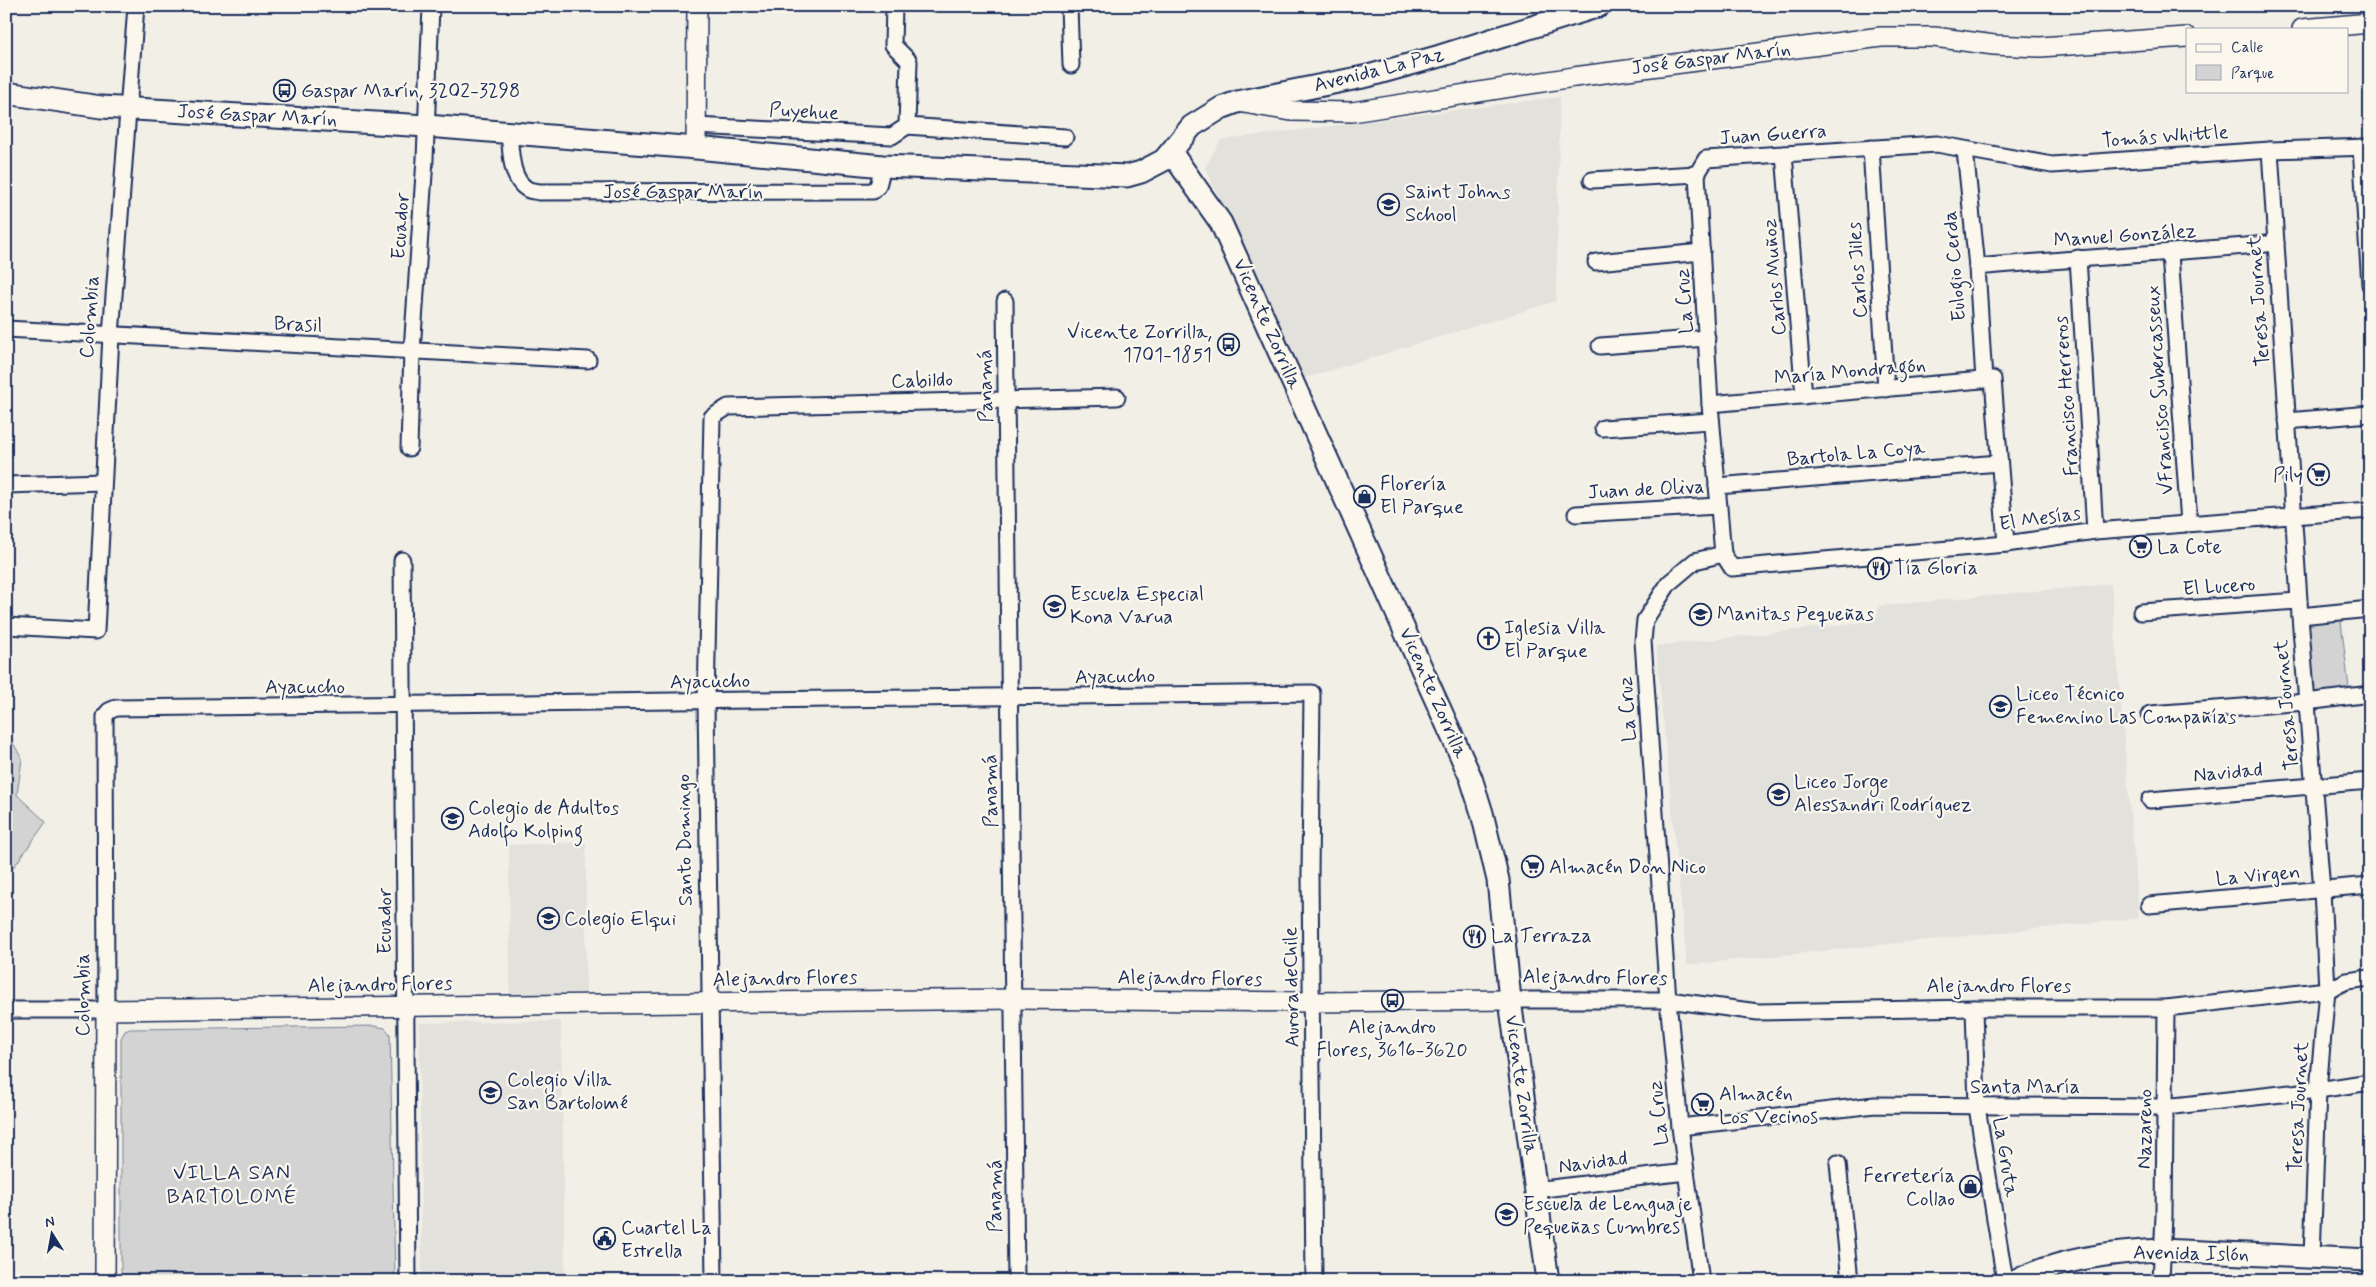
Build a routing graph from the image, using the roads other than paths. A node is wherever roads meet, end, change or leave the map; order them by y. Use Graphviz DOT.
graph roads {
  1 [pos="136,6"];
  2 [pos="430,6"];
  3 [pos="697,6"];
  4 [pos="894,6"];
  5 [pos="1069,6"];
  6 [pos="1599,6"];
  7 [pos="2370,23"];
  8 [pos="2313,28"];
  9 [pos="2186,37"];
  10 [pos="1071,65"];
  11 [pos="6,93"];
  12 [pos="1237,102"];
  13 [pos="128,109"];
  14 [pos="427,126"];
  15 [pos="696,126"];
  16 [pos="907,126"];
  17 [pos="509,133"];
  18 [pos="1065,137"];
  19 [pos="2365,147"];
  20 [pos="696,148"];
  21 [pos="1871,148"];
  22 [pos="1965,150"];
  23 [pos="2270,150"];
  24 [pos="1172,152"];
  25 [pos="1784,154"];
  26 [pos="883,166"];
  27 [pos="1697,174"];
  28 [pos="1592,180"];
  29 [pos="2276,243"];
  30 [pos="1702,252"];
  31 [pos="2170,254"];
  32 [pos="2078,258"];
  33 [pos="1596,262"];
  34 [pos="1977,267"];
  35 [pos="2370,285"];
  36 [pos="1006,301"];
  37 [pos="6,329"];
  38 [pos="112,335"];
  39 [pos="1708,338"];
  40 [pos="1600,346"];
  41 [pos="412,351"];
  42 [pos="588,360"];
  43 [pos="1988,380"];
  44 [pos="1886,389"];
  45 [pos="1804,396"];
  46 [pos="1117,397"];
  47 [pos="1006,398"];
  48 [pos="1710,404"];
  49 [pos="728,407"];
  50 [pos="2370,414"];
  51 [pos="1711,421"];
  52 [pos="2287,421"];
  53 [pos="1603,428"];
  54 [pos="409,448"];
  55 [pos="1999,463"];
  56 [pos="103,482"];
  57 [pos="6,485"];
  58 [pos="1717,486"];
  59 [pos="1718,506"];
  60 [pos="2370,510"];
  61 [pos="1576,514"];
  62 [pos="2293,517"];
  63 [pos="2189,523"];
  64 [pos="2095,531"];
  65 [pos="2006,544"];
  66 [pos="1723,554"];
  67 [pos="402,560"];
  68 [pos="2299,601"];
  69 [pos="2370,609"];
  70 [pos="2141,612"];
  71 [pos="2300,616"];
  72 [pos="6,626"];
  73 [pos="1312,694"];
  74 [pos="2370,694"];
  75 [pos="1010,698"];
  76 [pos="706,702"];
  77 [pos="2306,702"];
  78 [pos="404,706"];
  79 [pos="109,711"];
  80 [pos="2150,714"];
  81 [pos="2370,781"];
  82 [pos="2314,786"];
  83 [pos="2150,800"];
  84 [pos="2370,885"];
  85 [pos="2322,890"];
  86 [pos="2149,905"];
  87 [pos="2370,978"];
  88 [pos="2327,990"];
  89 [pos="1014,999"];
  90 [pos="1510,1000"];
  91 [pos="1668,1000"];
  92 [pos="710,1002"];
  93 [pos="1313,1002"];
  94 [pos="406,1007"];
  95 [pos="1974,1008"];
  96 [pos="2166,1008"];
  97 [pos="6,1010"];
  98 [pos="106,1010"];
  99 [pos="2370,1082"];
  100 [pos="2318,1090"];
  101 [pos="1977,1107"];
  102 [pos="2165,1107"];
  103 [pos="1680,1127"];
  104 [pos="1838,1163"];
  105 [pos="1686,1172"];
  106 [pos="1535,1190"];
  107 [pos="2161,1250"];
  108 [pos="2312,1257"];
  109 [pos="2370,1260"];
  110 [pos="2012,1280"];
  111 [pos="105,1281"];
  112 [pos="408,1281"];
  113 [pos="714,1281"];
  114 [pos="1016,1281"];
  115 [pos="1314,1281"];
  116 [pos="1548,1281"];
  117 [pos="1701,1281"];
  118 [pos="1850,1281"];
  119 [pos="2161,1281"];
  1 -- 13 [label="street, Colombia"];
  2 -- 14 [label="street, Ecuador"];
  3 -- 15 [label="street"];
  4 -- 16 [label="street"];
  5 -- 10 [label="street"];
  6 -- 12 [label="main road, Avenida La Paz"];
  7 -- 8 [label="street"];
  9 -- 12 [label="street, José Gaspar Marín"];
  11 -- 13 [label="main road, José Gaspar Marín"];
  12 -- 24 [label="main road, Avenida La Paz"];
  13 -- 14 [label="main road, José Gaspar Marín"];
  13 -- 38 [label="street, Colombia"];
  14 -- 17 [label="main road, José Gaspar Marín"];
  14 -- 41 [label="street, Ecuador"];
  15 -- 16 [label="street, Puyehue"];
  15 -- 20 [label="street"];
  16 -- 18 [label="street, Puyehue"];
  17 -- 20 [label="main road, José Gaspar Marín"];
  17 -- 26 [label="street, José Gaspar Marín"];
  19 -- 23 [label="street, Tomás Whittle"];
  19 -- 35 [label="street"];
  20 -- 26 [label="main road, José Gaspar Marín"];
  21 -- 22 [label="street, Juan Guerra"];
  21 -- 25 [label="street, Juan Guerra"];
  21 -- 44 [label="street, Carlos Jiles"];
  22 -- 23 [label="street, Tomás Whittle"];
  22 -- 34 [label="street, Eulogio Cerda"];
  23 -- 29 [label="street, Teresa Journet"];
  24 -- 26 [label="main road, José Gaspar Marín"];
  24 -- 90 [label="main road, Vicente Zorrilla"];
  25 -- 27 [label="street, Juan Guerra"];
  25 -- 45 [label="street, Carlos Muñoz"];
  27 -- 28 [label="street"];
  27 -- 30 [label="street, La Cruz"];
  29 -- 31 [label="street, Manuel González"];
  29 -- 52 [label="street, Teresa Journet"];
  30 -- 33 [label="street"];
  30 -- 39 [label="street, La Cruz"];
  31 -- 32 [label="street, Manuel González"];
  31 -- 63 [label="street, VFrancisco Subercasseux"];
  32 -- 34 [label="street, Manuel González"];
  32 -- 64 [label="street, Francisco Herreros"];
  34 -- 43 [label="street, Eulogio Cerda"];
  36 -- 47 [label="street, Panamá"];
  37 -- 38 [label="street, Brasil"];
  38 -- 41 [label="street, Brasil"];
  38 -- 56 [label="street, Colombia"];
  39 -- 40 [label="street"];
  39 -- 48 [label="street, La Cruz"];
  41 -- 42 [label="street, Brasil"];
  41 -- 54 [label="street, Ecuador"];
  43 -- 44 [label="street, María Mondragón"];
  43 -- 55 [label="street, Eulogio Cerda"];
  44 -- 45 [label="street, María Mondragón"];
  45 -- 48 [label="street, María Mondragón"];
  46 -- 47 [label="street, Cabildo"];
  47 -- 49 [label="street, Cabildo"];
  47 -- 75 [label="street, Panamá"];
  48 -- 51 [label="street, La Cruz"];
  49 -- 76 [label="street, Santo Domingo"];
  50 -- 52 [label="street"];
  51 -- 53 [label="street"];
  51 -- 58 [label="street, La Cruz"];
  52 -- 62 [label="street, Teresa Journet"];
  55 -- 58 [label="street, Bartola La Coya"];
  55 -- 65 [label="street, Eulogio Cerda"];
  56 -- 57 [label="street"];
  56 -- 72 [label="street, Colombia"];
  58 -- 59 [label="street, La Cruz"];
  59 -- 61 [label="street, Juan de Oliva"];
  59 -- 66 [label="street, La Cruz"];
  60 -- 62 [label="street, El Mesías"];
  62 -- 63 [label="street, El Mesías"];
  62 -- 68 [label="street, Teresa Journet"];
  63 -- 64 [label="street, El Mesías"];
  64 -- 65 [label="street, El Mesías"];
  65 -- 66 [label="street, El Mesías"];
  66 -- 91 [label="street, La Cruz"];
  67 -- 78 [label="street, Ecuador"];
  68 -- 70 [label="street, El Lucero"];
  68 -- 71 [label="street, Teresa Journet"];
  69 -- 71 [label="street"];
  71 -- 77 [label="street, Teresa Journet"];
  73 -- 75 [label="street, Ayacucho"];
  73 -- 93 [label="street, Aurora deChile"];
  74 -- 77 [label="street"];
  75 -- 76 [label="street, Ayacucho"];
  75 -- 89 [label="street, Panamá"];
  76 -- 78 [label="street, Ayacucho"];
  76 -- 92 [label="street, Santo Domingo"];
  77 -- 80 [label="street"];
  77 -- 82 [label="street, Teresa Journet"];
  78 -- 79 [label="street, Ayacucho"];
  78 -- 94 [label="street, Ecuador"];
  79 -- 98 [label="street, Colombia"];
  81 -- 82 [label="street, Navidad"];
  82 -- 83 [label="street, Navidad"];
  82 -- 85 [label="street, Teresa Journet"];
  84 -- 85 [label="street, La Virgen"];
  85 -- 86 [label="street, La Virgen"];
  85 -- 88 [label="street, Teresa Journet"];
  87 -- 88 [label="street, Alejandro Flores"];
  88 -- 96 [label="street, Alejandro Flores"];
  88 -- 100 [label="street, Teresa Journet"];
  89 -- 92 [label="street, Alejandro Flores"];
  89 -- 93 [label="street, Alejandro Flores"];
  89 -- 114 [label="street, Panamá"];
  90 -- 91 [label="street, Alejandro Flores"];
  90 -- 93 [label="street, Alejandro Flores"];
  90 -- 106 [label="main road, Vicente Zorrilla"];
  91 -- 95 [label="street, Alejandro Flores"];
  91 -- 103 [label="street, La Cruz"];
  92 -- 94 [label="street, Alejandro Flores"];
  92 -- 113 [label="street, Santo Domingo"];
  93 -- 115 [label="street, Aurora deChile"];
  94 -- 98 [label="street, Alejandro Flores"];
  94 -- 112 [label="street, Ecuador"];
  95 -- 96 [label="street, Alejandro Flores"];
  95 -- 101 [label="street, La Gruta"];
  96 -- 102 [label="street, Nazareno"];
  97 -- 98 [label="street, Alejandro Flores"];
  98 -- 111 [label="street, Colombia"];
  99 -- 100 [label="street, Santa María"];
  100 -- 102 [label="street, Santa María"];
  100 -- 108 [label="street, Teresa Journet"];
  101 -- 102 [label="street, Santa María"];
  101 -- 103 [label="street, Santa María"];
  101 -- 110 [label="street, La Gruta"];
  102 -- 107 [label="street, Nazareno"];
  103 -- 105 [label="street, La Cruz"];
  104 -- 118 [label="street"];
  105 -- 106 [label="street, Navidad"];
  105 -- 117 [label="street, La Cruz"];
  106 -- 116 [label="main road, Vicente Zorrilla"];
  107 -- 108 [label="main road, Avenida Islón"];
  107 -- 110 [label="main road, Avenida Islón"];
  107 -- 119 [label="street, Nazareno"];
  108 -- 109 [label="main road, Avenida Islón"];
}
